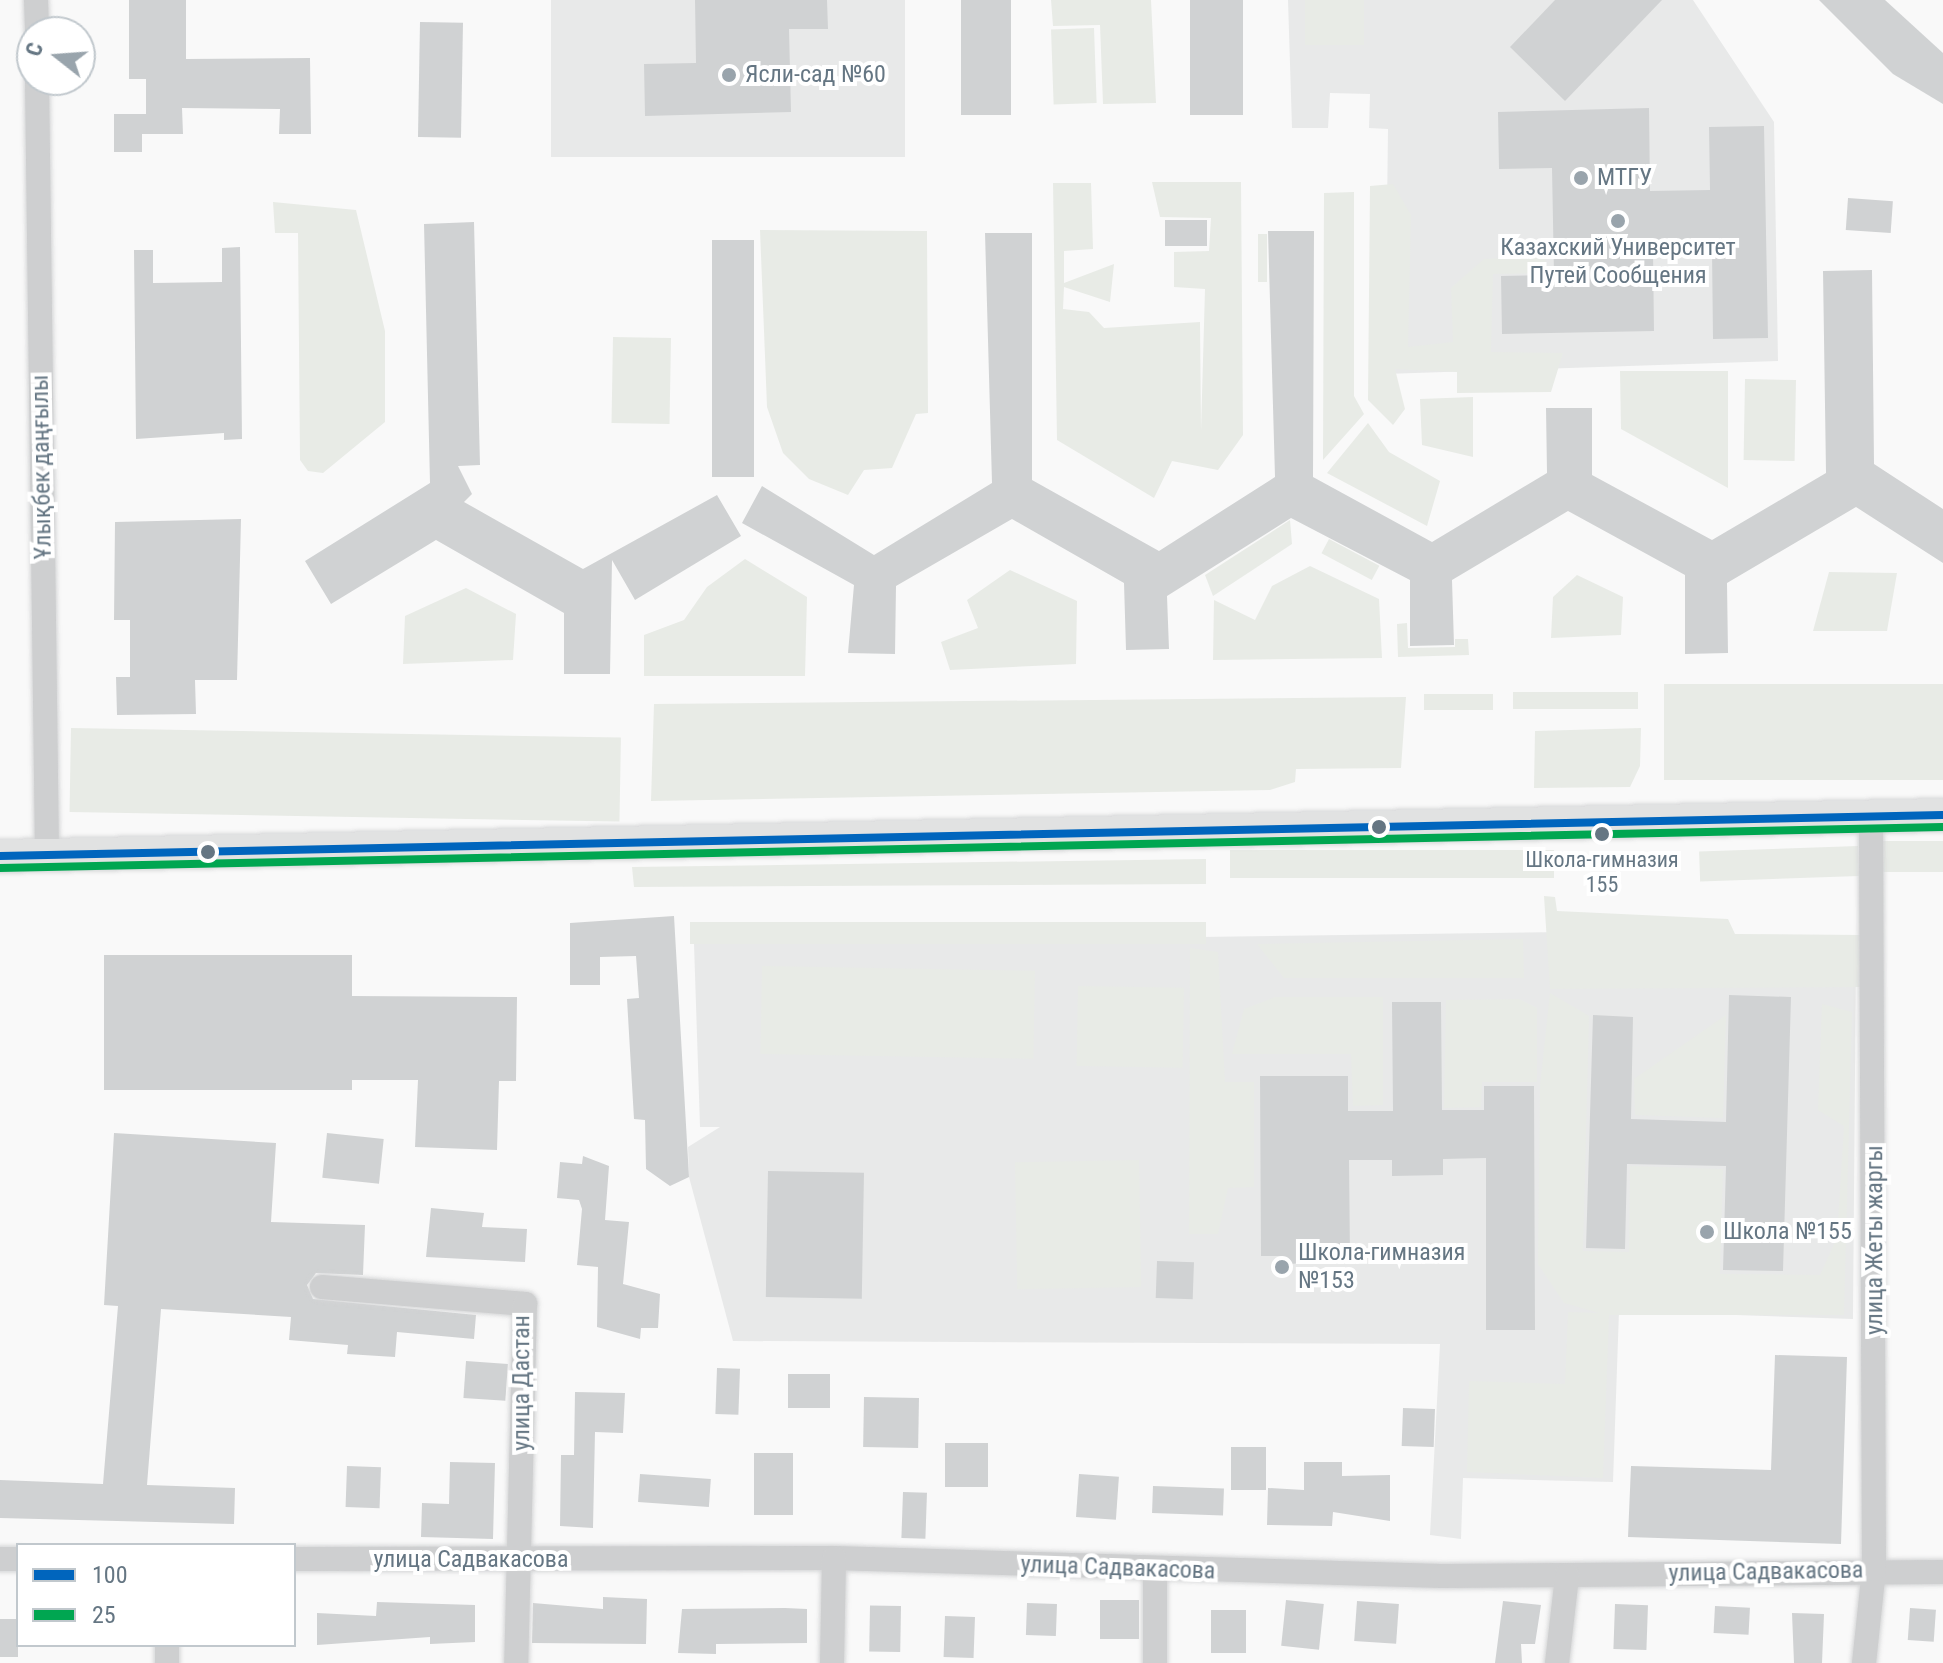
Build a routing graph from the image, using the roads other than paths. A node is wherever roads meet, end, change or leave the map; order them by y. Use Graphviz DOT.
graph roads {
  1 [pos="37,96"];
  2 [pos="1943,815"];
  3 [pos="1871,816"];
  4 [pos="47,855"];
  5 [pos="0,856"];
  6 [pos="322,1287"];
  7 [pos="834,1558"];
  8 [pos="296,1559"];
  9 [pos="519,1562"];
  10 [pos="1874,1569"];
  11 [pos="1155,1570"];
  12 [pos="1943,1572"];
  13 [pos="1567,1576"];
  14 [pos="516,1663"];
  15 [pos="832,1663"];
  16 [pos="1155,1663"];
  17 [pos="1557,1663"];
  18 [pos="1864,1663"];
  1 -- 4 [label="street, Ұлықбек даңғылы"];
  2 -- 3 [label="main road"];
  3 -- 4 [label="main road"];
  3 -- 10 [label="street, улица Жеты жаргы"];
  4 -- 5 [label="main road"];
  6 -- 9 [label="street, улица Дастан"];
  7 -- 9 [label="street, улица Садвакасова"];
  7 -- 11 [label="street, улица Садвакасова"];
  7 -- 15 [label="street"];
  8 -- 9 [label="street, улица Садвакасова"];
  9 -- 14 [label="street, улица Дастан"];
  10 -- 12 [label="street, улица Садвакасова"];
  10 -- 13 [label="street, улица Садвакасова"];
  10 -- 18 [label="street, улица Жеты жаргы"];
  11 -- 13 [label="street, улица Садвакасова"];
  11 -- 16 [label="street"];
  13 -- 17 [label="street"];
}
